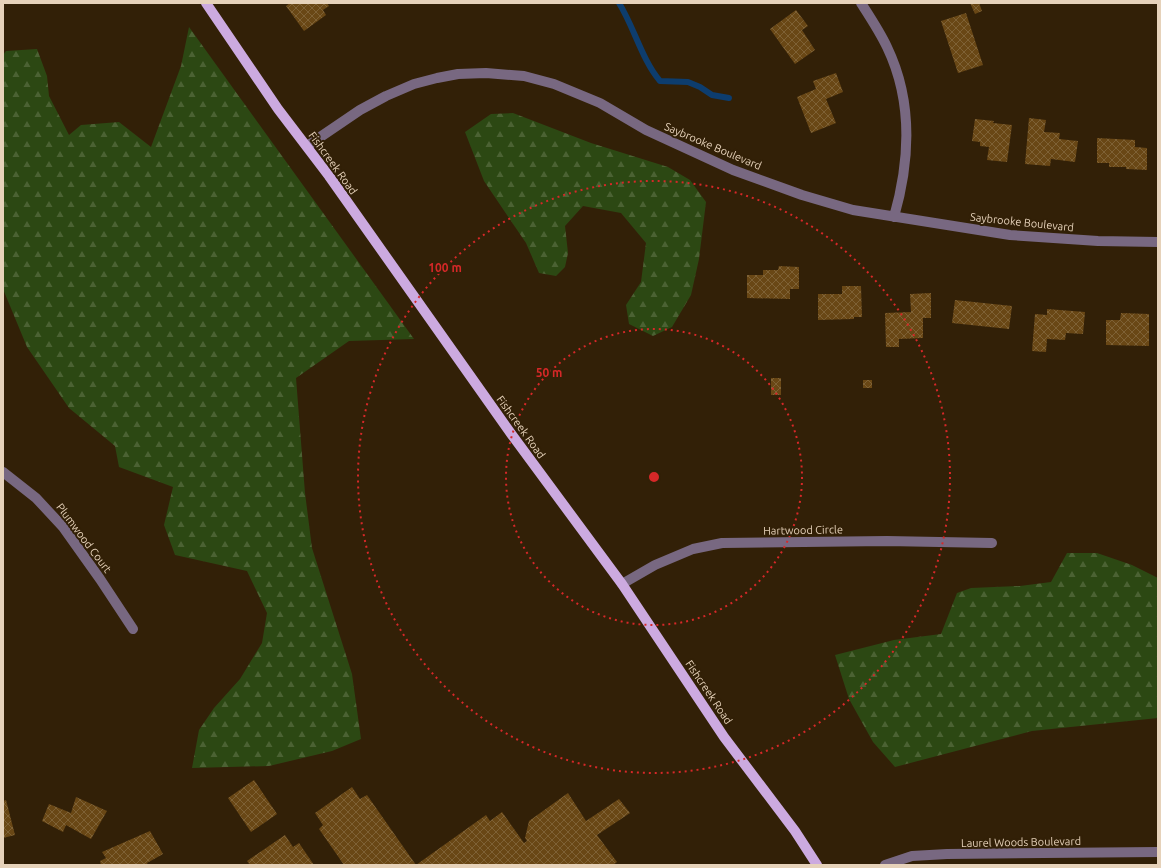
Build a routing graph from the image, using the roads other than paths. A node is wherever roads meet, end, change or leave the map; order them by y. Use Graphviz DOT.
graph roads {
  1 [pos="206,3"];
  2 [pos="861,3"];
  3 [pos="307,146"];
  4 [pos="894,217"];
  5 [pos="1158,242"];
  6 [pos="3,472"];
  7 [pos="992,543"];
  8 [pos="622,584"];
  9 [pos="133,629"];
  10 [pos="1158,852"];
  11 [pos="817,865"];
  12 [pos="885,865"];
  1 -- 3 [label="main road, Fishcreek Road"];
  2 -- 4 [label="street"];
  3 -- 4 [label="street, Saybrooke Boulevard"];
  3 -- 8 [label="main road, Fishcreek Road"];
  4 -- 5 [label="street, Saybrooke Boulevard"];
  6 -- 9 [label="street, Plumwood Court"];
  7 -- 8 [label="street, Hartwood Circle"];
  8 -- 11 [label="main road, Fishcreek Road"];
  10 -- 12 [label="street, Laurel Woods Boulevard"];
}
